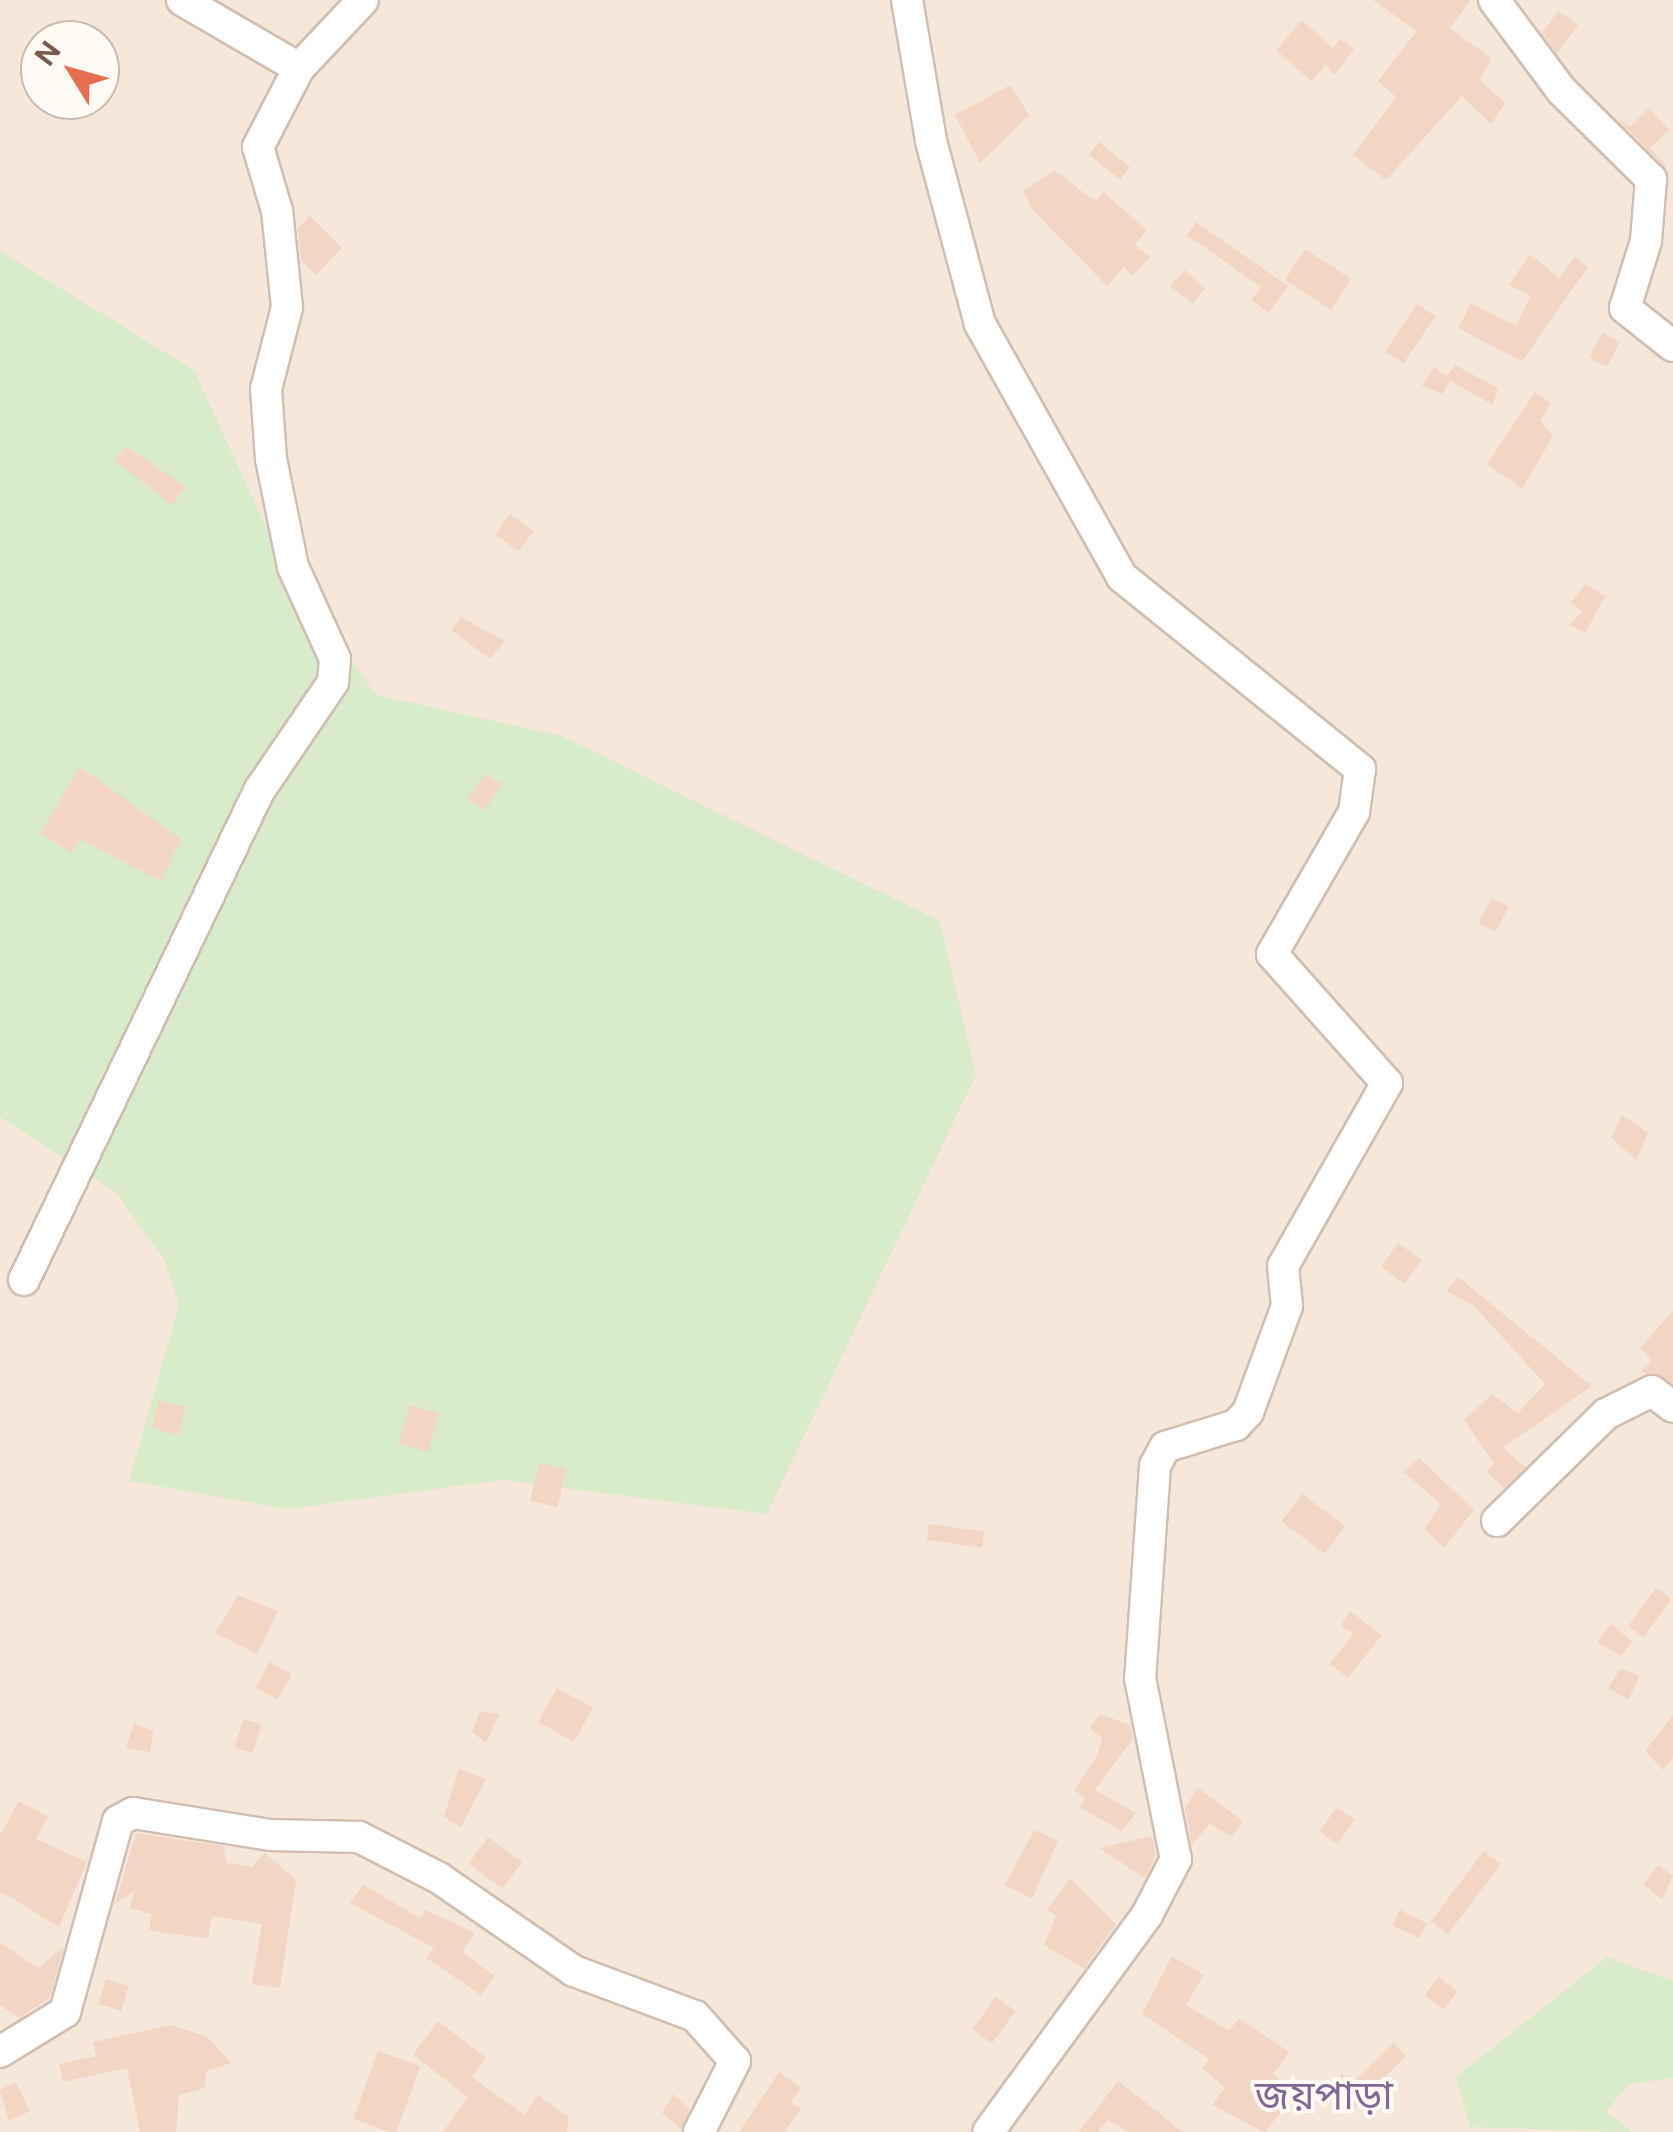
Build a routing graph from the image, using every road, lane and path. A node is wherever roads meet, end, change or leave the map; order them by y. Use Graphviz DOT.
graph roads {
  1 [pos="182,0"];
  2 [pos="364,0"];
  3 [pos="907,0"];
  4 [pos="1494,0"];
  5 [pos="298,68"];
  6 [pos="1673,346"];
  7 [pos="24,1280"];
  8 [pos="1673,1407"];
  9 [pos="1497,1520"];
  10 [pos="0,2052"];
  11 [pos="699,2132"];
  12 [pos="988,2132"];
  1 -- 5 [label="street"];
  2 -- 5 [label="street"];
  3 -- 12 [label="street"];
  4 -- 6 [label="street"];
  5 -- 7 [label="street"];
  8 -- 9 [label="street"];
  10 -- 11 [label="street"];
}
